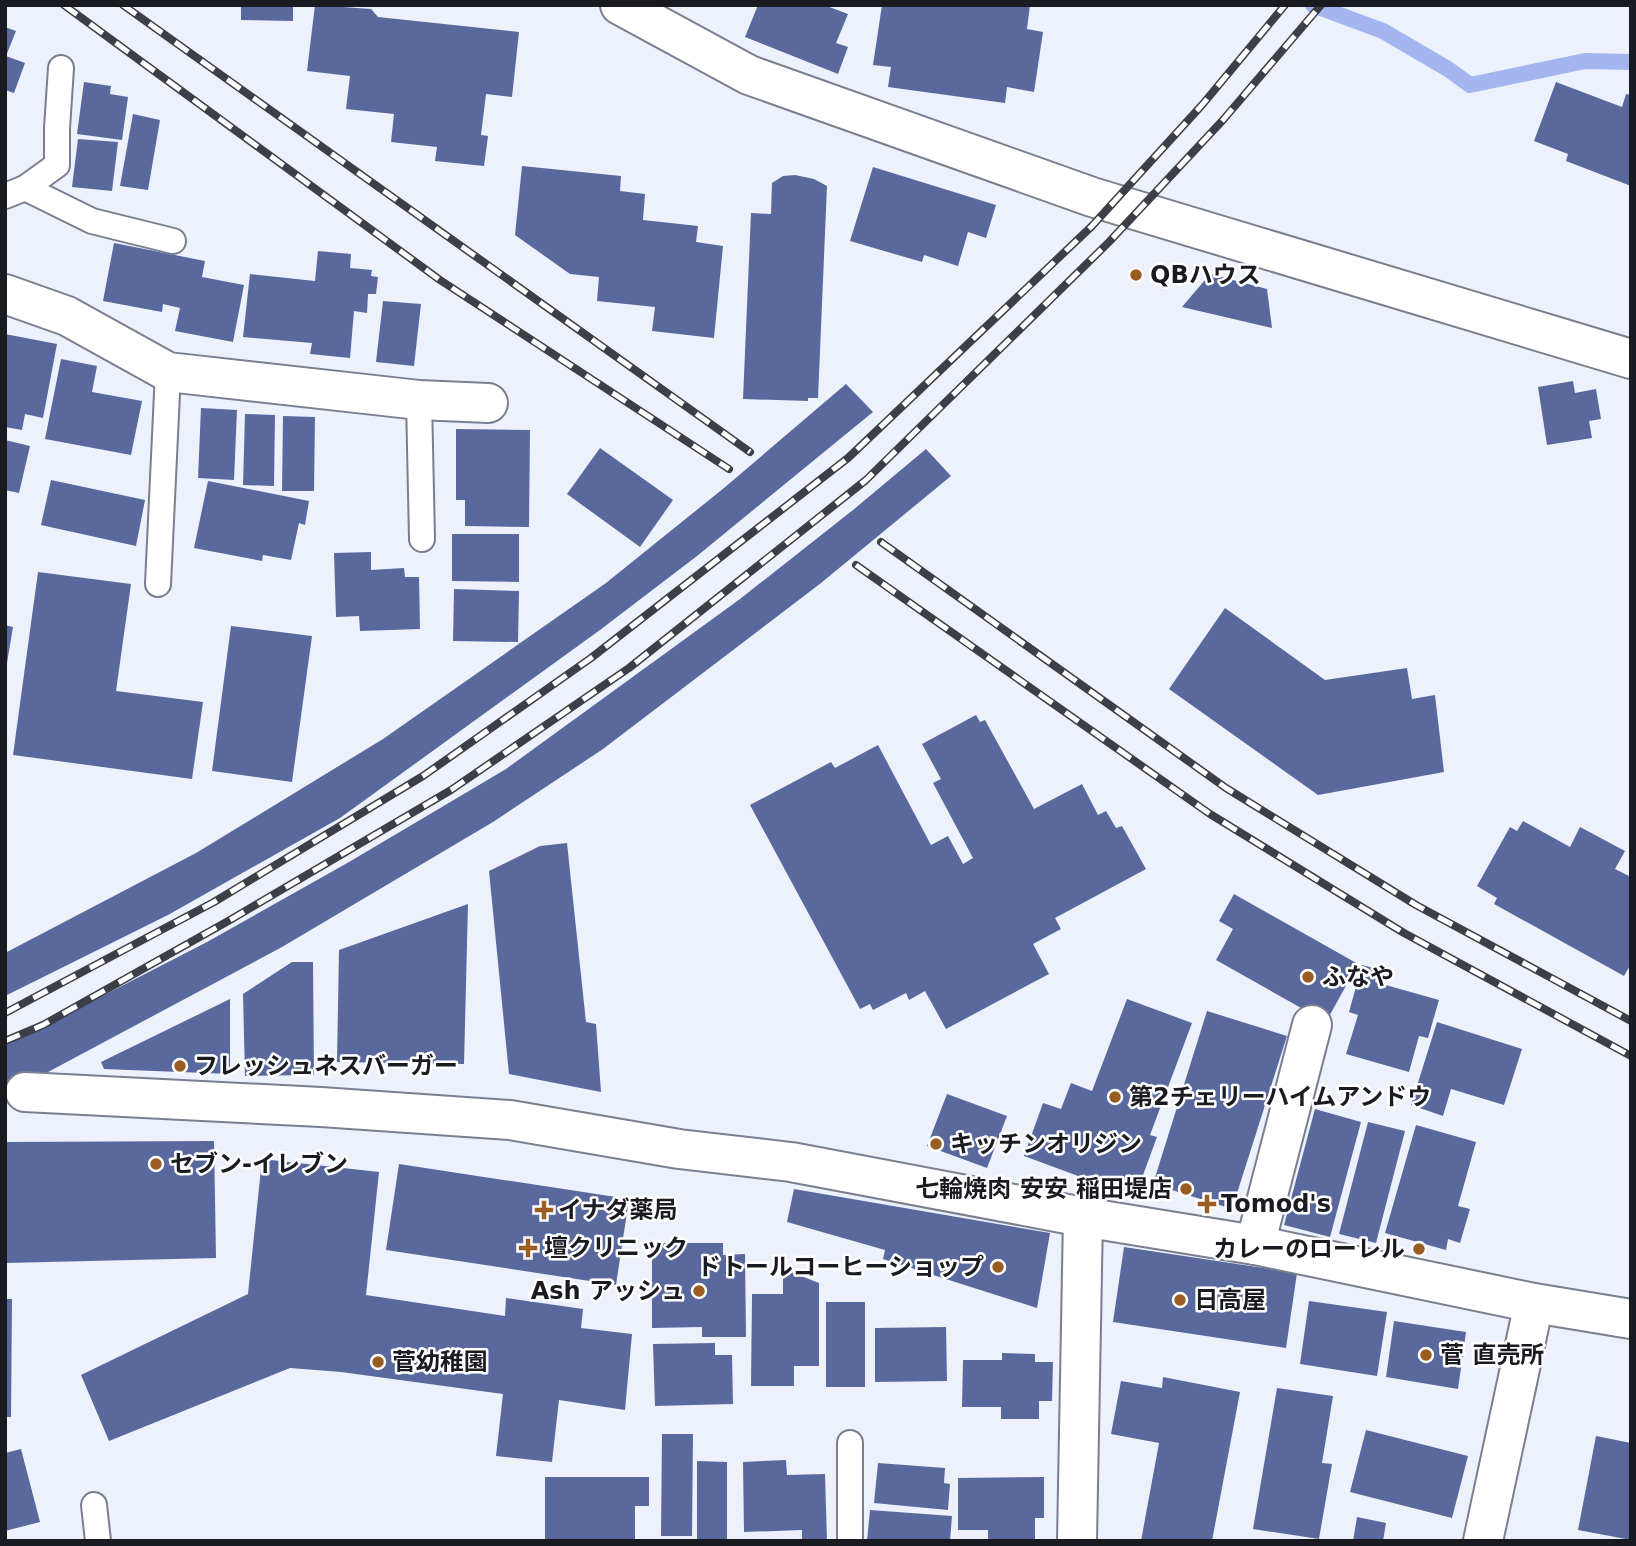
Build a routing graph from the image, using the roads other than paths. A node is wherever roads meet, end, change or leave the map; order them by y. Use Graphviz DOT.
graph roads {
  1 [pos="620,5"];
  2 [pos="61,68"];
  3 [pos="15,192"];
  4 [pos="173,242"];
  5 [pos="5,294"];
  6 [pos="1631,359"];
  7 [pos="168,372"];
  8 [pos="419,400"];
  9 [pos="488,403"];
  10 [pos="422,539"];
  11 [pos="158,584"];
  12 [pos="1312,1025"];
  13 [pos="25,1092"];
  14 [pos="1083,1217"];
  15 [pos="1255,1245"];
  16 [pos="1534,1303"];
  17 [pos="1631,1319"];
  18 [pos="850,1443"];
  19 [pos="94,1505"];
  20 [pos="98,1541"];
  21 [pos="850,1541"];
  22 [pos="1077,1541"];
  23 [pos="1483,1541"];
  1 -- 6 [label="street"];
  2 -- 3 [label="lane"];
  3 -- 4 [label="lane"];
  5 -- 7 [label="street"];
  7 -- 8 [label="street"];
  7 -- 11 [label="lane"];
  8 -- 9 [label="street"];
  8 -- 10 [label="lane"];
  12 -- 15 [label="street"];
  13 -- 14 [label="street"];
  14 -- 15 [label="street"];
  14 -- 22 [label="street"];
  15 -- 16 [label="street"];
  16 -- 17 [label="street"];
  16 -- 23 [label="street"];
  18 -- 21 [label="lane"];
  19 -- 20 [label="lane"];
}
